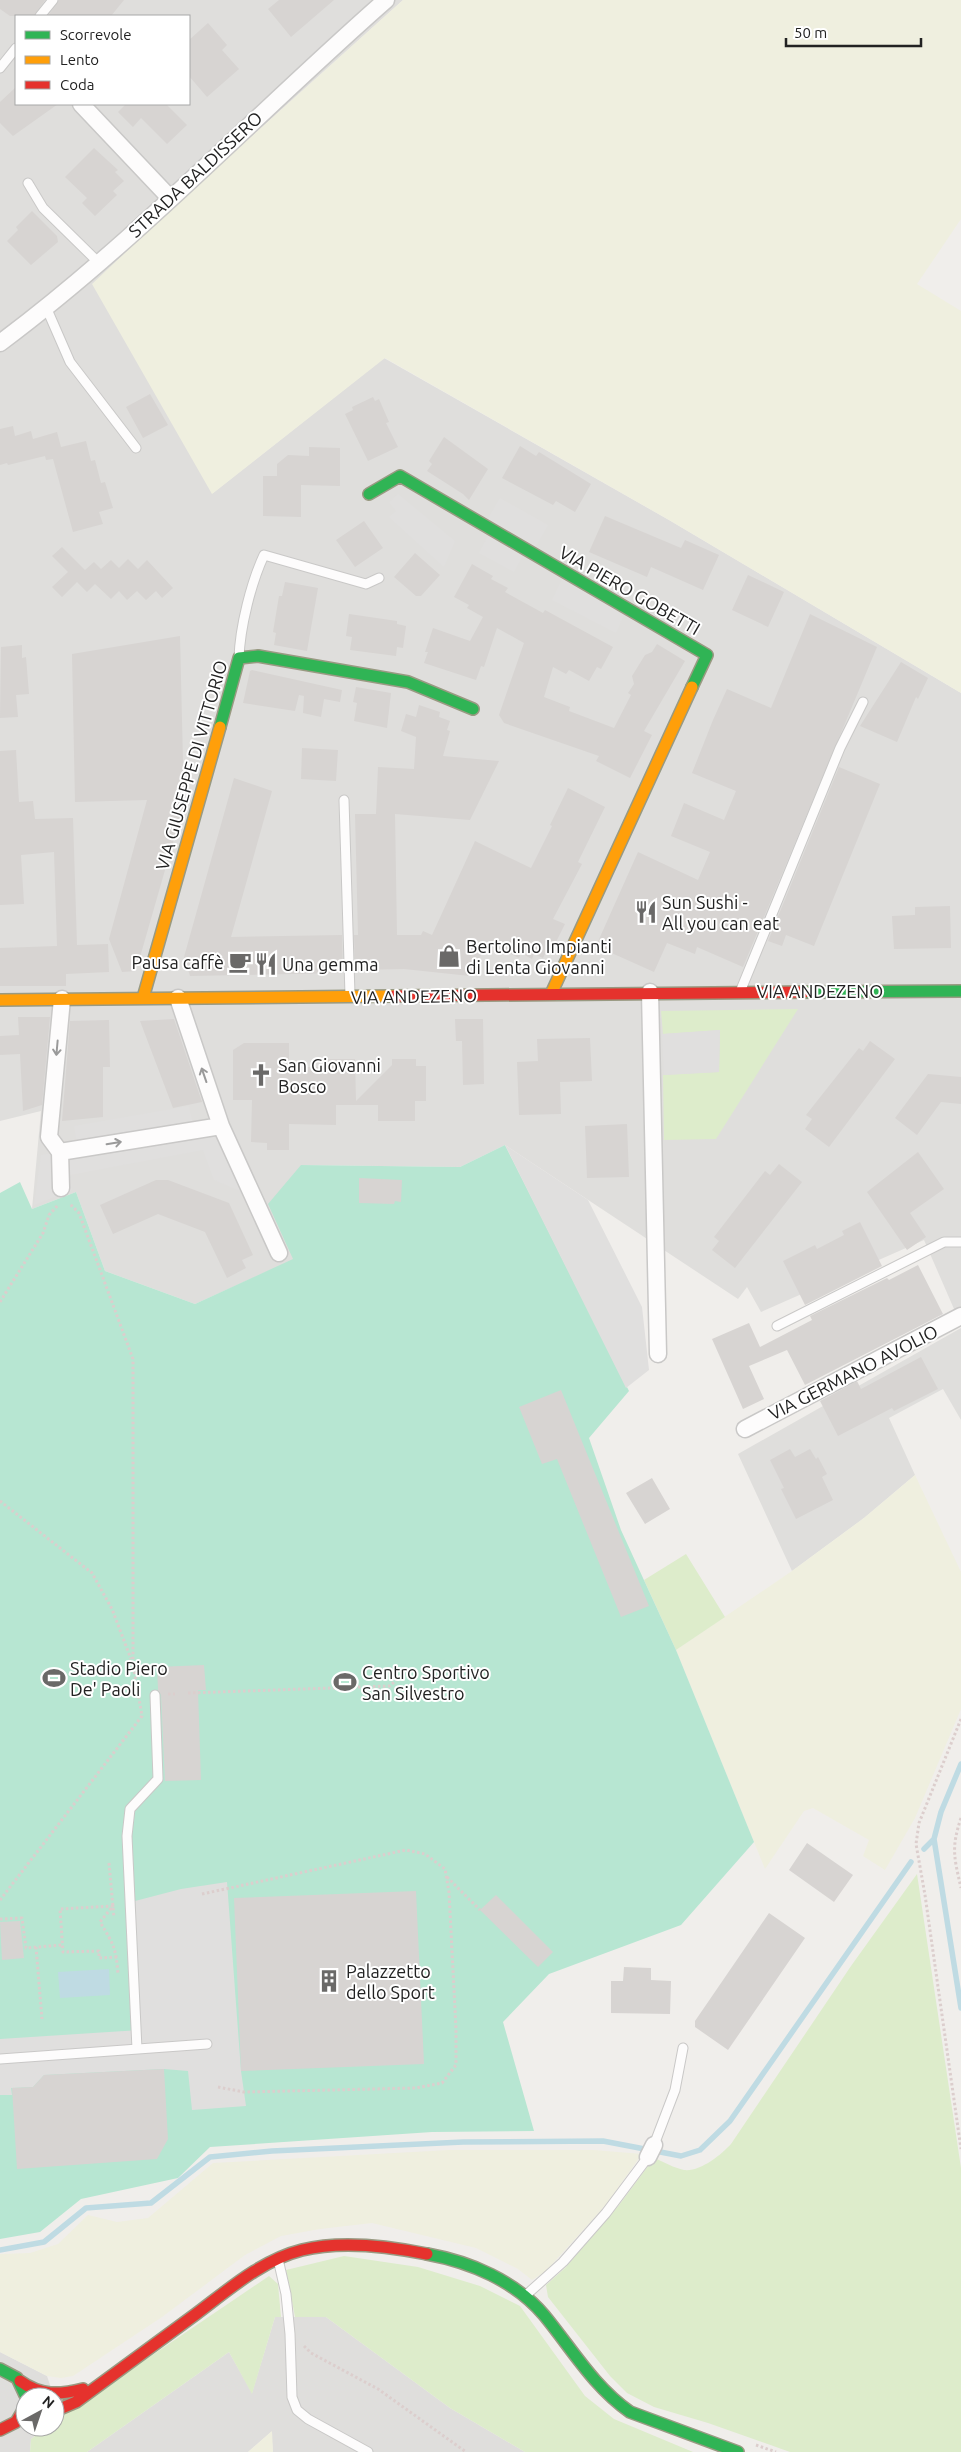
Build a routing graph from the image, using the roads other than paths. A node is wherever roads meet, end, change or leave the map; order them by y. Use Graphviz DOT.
graph roads {
  1 [pos="52,0"];
  2 [pos="386,0"];
  3 [pos="41,15"];
  4 [pos="15,49"];
  5 [pos="0,68"];
  6 [pos="82,105"];
  7 [pos="28,183"];
  8 [pos="170,198"];
  9 [pos="98,262"];
  10 [pos="46,307"];
  11 [pos="0,343"];
  12 [pos="136,448"];
  13 [pos="369,494"];
  14 [pos="380,578"];
  15 [pos="240,658"];
  16 [pos="863,702"];
  17 [pos="472,709"];
  18 [pos="344,800"];
  19 [pos="961,990"];
  20 [pos="650,992"];
  21 [pos="740,992"];
  22 [pos="551,994"];
  23 [pos="143,998"];
  24 [pos="178,998"];
  25 [pos="350,998"];
  26 [pos="62,999"];
  27 [pos="0,1000"];
  28 [pos="222,1126"];
  29 [pos="60,1152"];
  30 [pos="60,1188"];
  31 [pos="961,1242"];
  32 [pos="279,1253"];
  33 [pos="961,1316"];
  34 [pos="777,1326"];
  35 [pos="658,1354"];
  36 [pos="745,1429"];
  37 [pos="155,1695"];
  38 [pos="207,2044"];
  39 [pos="683,2048"];
  40 [pos="137,2049"];
  41 [pos="0,2059"];
  42 [pos="278,2259"];
  43 [pos="525,2296"];
  44 [pos="0,2369"];
  45 [pos="20,2380"];
  46 [pos="97,2385"];
  47 [pos="22,2387"];
  48 [pos="65,2407"];
  49 [pos="13,2424"];
  50 [pos="0,2445"];
  51 [pos="708,2447"];
  52 [pos="368,2452"];
  53 [pos="738,2452"];
  1 -- 3 [label="lane"];
  2 -- 8 [label="street, STRADA BALDISSERO"];
  4 -- 5 [label="lane"];
  6 -- 8 [label="street"];
  7 -- 9 [label="lane"];
  8 -- 9 [label="street, STRADA BALDISSERO"];
  9 -- 10 [label="street, STRADA BALDISSERO"];
  10 -- 11 [label="street, STRADA BALDISSERO"];
  10 -- 12 [label="lane"];
  13 -- 22 [label="street, VIA PIERO GOBETTI"];
  14 -- 15 [label="lane"];
  15 -- 17 [label="street, VIA GIUSEPPE DI VITTORIO"];
  15 -- 23 [label="street, VIA GIUSEPPE DI VITTORIO"];
  16 -- 21 [label="lane"];
  18 -- 25 [label="lane"];
  19 -- 21 [label="street, VIA ANDEZENO"];
  20 -- 21 [label="street, VIA ANDEZENO"];
  20 -- 22 [label="street, VIA ANDEZENO"];
  20 -- 35 [label="street"];
  22 -- 25 [label="street, VIA ANDEZENO"];
  23 -- 24 [label="street, VIA ANDEZENO"];
  23 -- 26 [label="street, VIA ANDEZENO"];
  24 -- 25 [label="street, VIA ANDEZENO"];
  28 -- 24 [label="street, one-way"];
  26 -- 27 [label="street, VIA ANDEZENO"];
  26 -- 29 [label="street, one-way"];
  29 -- 28 [label="street, one-way"];
  28 -- 32 [label="street"];
  29 -- 30 [label="street"];
  31 -- 34 [label="lane"];
  33 -- 36 [label="street, VIA GERMANO AVOLIO"];
  37 -- 40 [label="lane"];
  38 -- 40 [label="lane"];
  39 -- 43 [label="lane"];
  40 -- 41 [label="lane"];
  42 -- 43 [label="street"];
  42 -- 46 [label="street"];
  42 -- 52 [label="lane"];
  43 -- 51 [label="street"];
  44 -- 45 [label="street"];
  45 -- 46 [label="street"];
  45 -- 47 [label="street"];
  46 -- 48 [label="street"];
  49 -- 50 [label="street"];
  51 -- 53 [label="street"];
}
